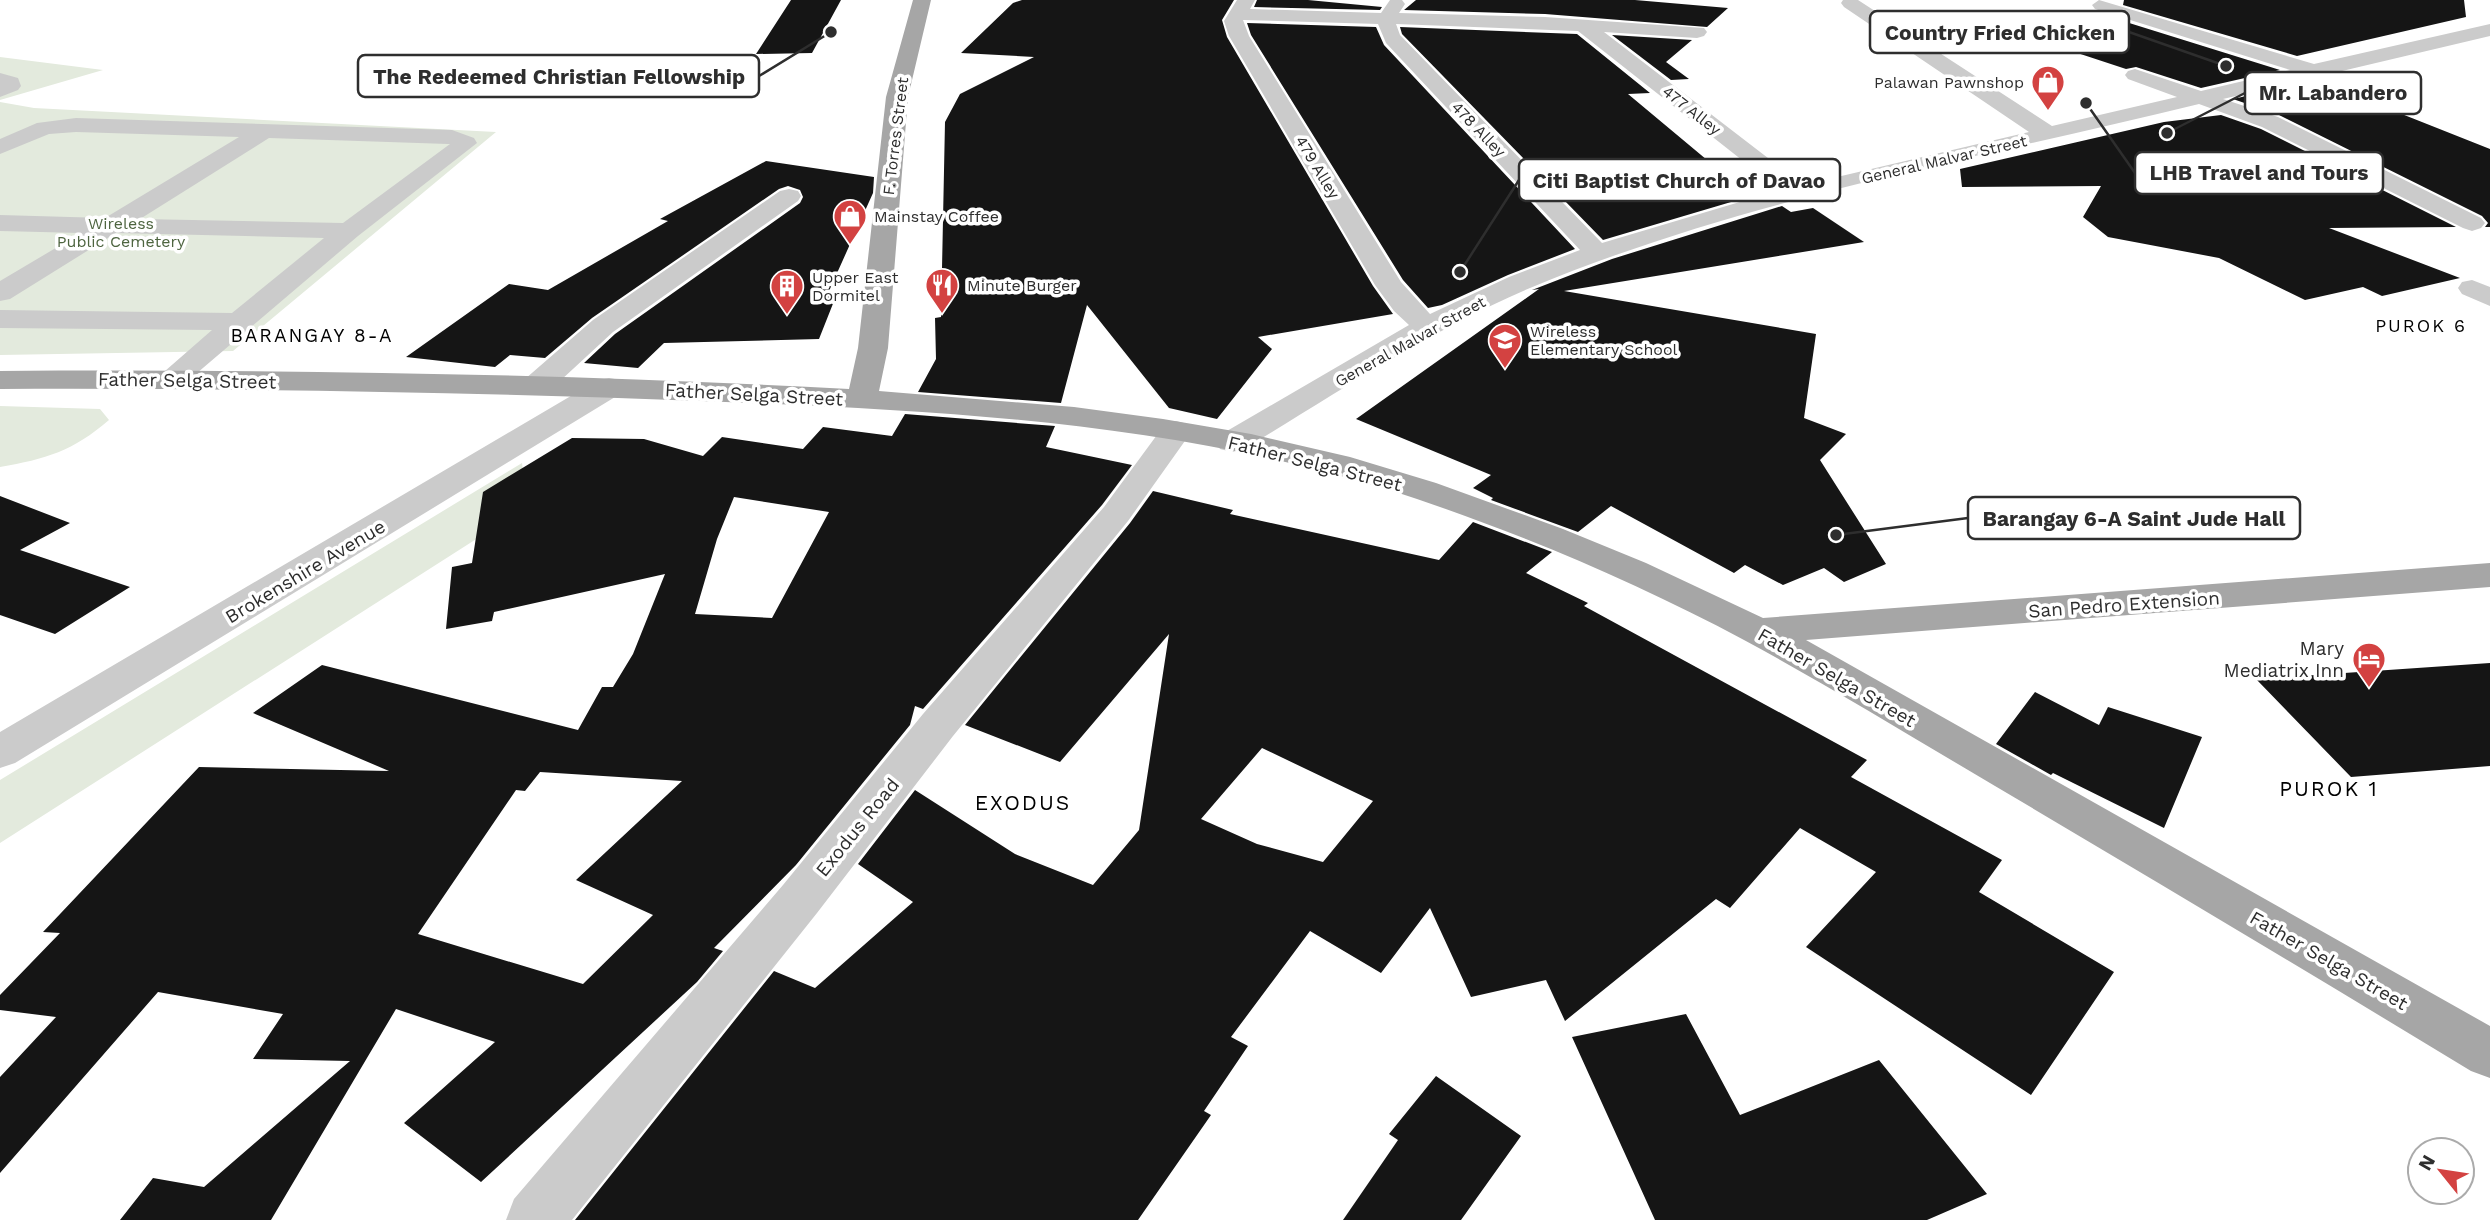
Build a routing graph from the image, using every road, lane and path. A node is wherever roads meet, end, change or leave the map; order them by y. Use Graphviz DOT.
graph roads {
  1 [pos="922,0"];
  2 [pos="1400,0"];
  3 [pos="1559,0"];
  4 [pos="1850,3"];
  5 [pos="2101,5"];
  6 [pos="1241,7"];
  7 [pos="1386,20"];
  8 [pos="1545,23"];
  9 [pos="1586,27"];
  10 [pos="1697,32"];
  11 [pos="2483,35"];
  12 [pos="2311,70"];
  13 [pos="2135,75"];
  14 [pos="0,79"];
  15 [pos="0,91"];
  16 [pos="2203,97"];
  17 [pos="265,131"];
  18 [pos="2048,134"];
  19 [pos="0,147"];
  20 [pos="1798,193"];
  21 [pos="789,196"];
  22 [pos="0,223"];
  23 [pos="2472,223"];
  24 [pos="108,227"];
  25 [pos="349,231"];
  26 [pos="1596,252"];
  27 [pos="2490,283"];
  28 [pos="0,293"];
  29 [pos="2490,298"];
  30 [pos="0,319"];
  31 [pos="239,323"];
  32 [pos="1427,327"];
  33 [pos="172,378"];
  34 [pos="0,380"];
  35 [pos="536,386"];
  36 [pos="609,387"];
  37 [pos="862,399"];
  38 [pos="1176,431"];
  39 [pos="1232,442"];
  40 [pos="2490,575"];
  41 [pos="1758,632"];
  42 [pos="0,752"];
  43 [pos="2490,1054"];
  44 [pos="534,1220"];
  1 -- 37 [label="main road, F. Torres Street"];
  2 -- 7 [label="street"];
  3 -- 8 [label="street"];
  4 -- 18 [label="street"];
  5 -- 12 [label="street"];
  6 -- 7 [label="street"];
  6 -- 32 [label="street, 479 Alley"];
  7 -- 8 [label="street"];
  7 -- 26 [label="street, 478 Alley"];
  8 -- 9 [label="street"];
  9 -- 10 [label="street"];
  9 -- 20 [label="street, 477 Alley"];
  11 -- 12 [label="street, General Malvar Street"];
  12 -- 16 [label="street, General Malvar Street"];
  13 -- 16 [label="street"];
  14 -- 15 [label="street"];
  16 -- 18 [label="street, General Malvar Street"];
  16 -- 23 [label="street"];
  17 -- 19 [label="street"];
  17 -- 24 [label="street"];
  17 -- 25 [label="street"];
  18 -- 20 [label="street, General Malvar Street"];
  20 -- 26 [label="street, General Malvar Street"];
  21 -- 35 [label="street"];
  22 -- 24 [label="street"];
  24 -- 25 [label="street"];
  24 -- 28 [label="street"];
  25 -- 31 [label="street"];
  26 -- 32 [label="street, General Malvar Street"];
  27 -- 29 [label="street"];
  30 -- 31 [label="street"];
  31 -- 33 [label="street"];
  32 -- 39 [label="street, General Malvar Street"];
  33 -- 34 [label="main road, Father Selga Street"];
  33 -- 35 [label="main road, Father Selga Street"];
  35 -- 36 [label="main road, Father Selga Street"];
  36 -- 37 [label="main road, Father Selga Street"];
  36 -- 42 [label="street, Brokenshire Avenue"];
  37 -- 38 [label="main road, Father Selga Street"];
  38 -- 39 [label="main road, Father Selga Street"];
  38 -- 44 [label="street, Exodus Road"];
  39 -- 41 [label="main road, Father Selga Street"];
  40 -- 41 [label="main road, San Pedro Extension"];
  41 -- 43 [label="main road, Father Selga Street"];
}
